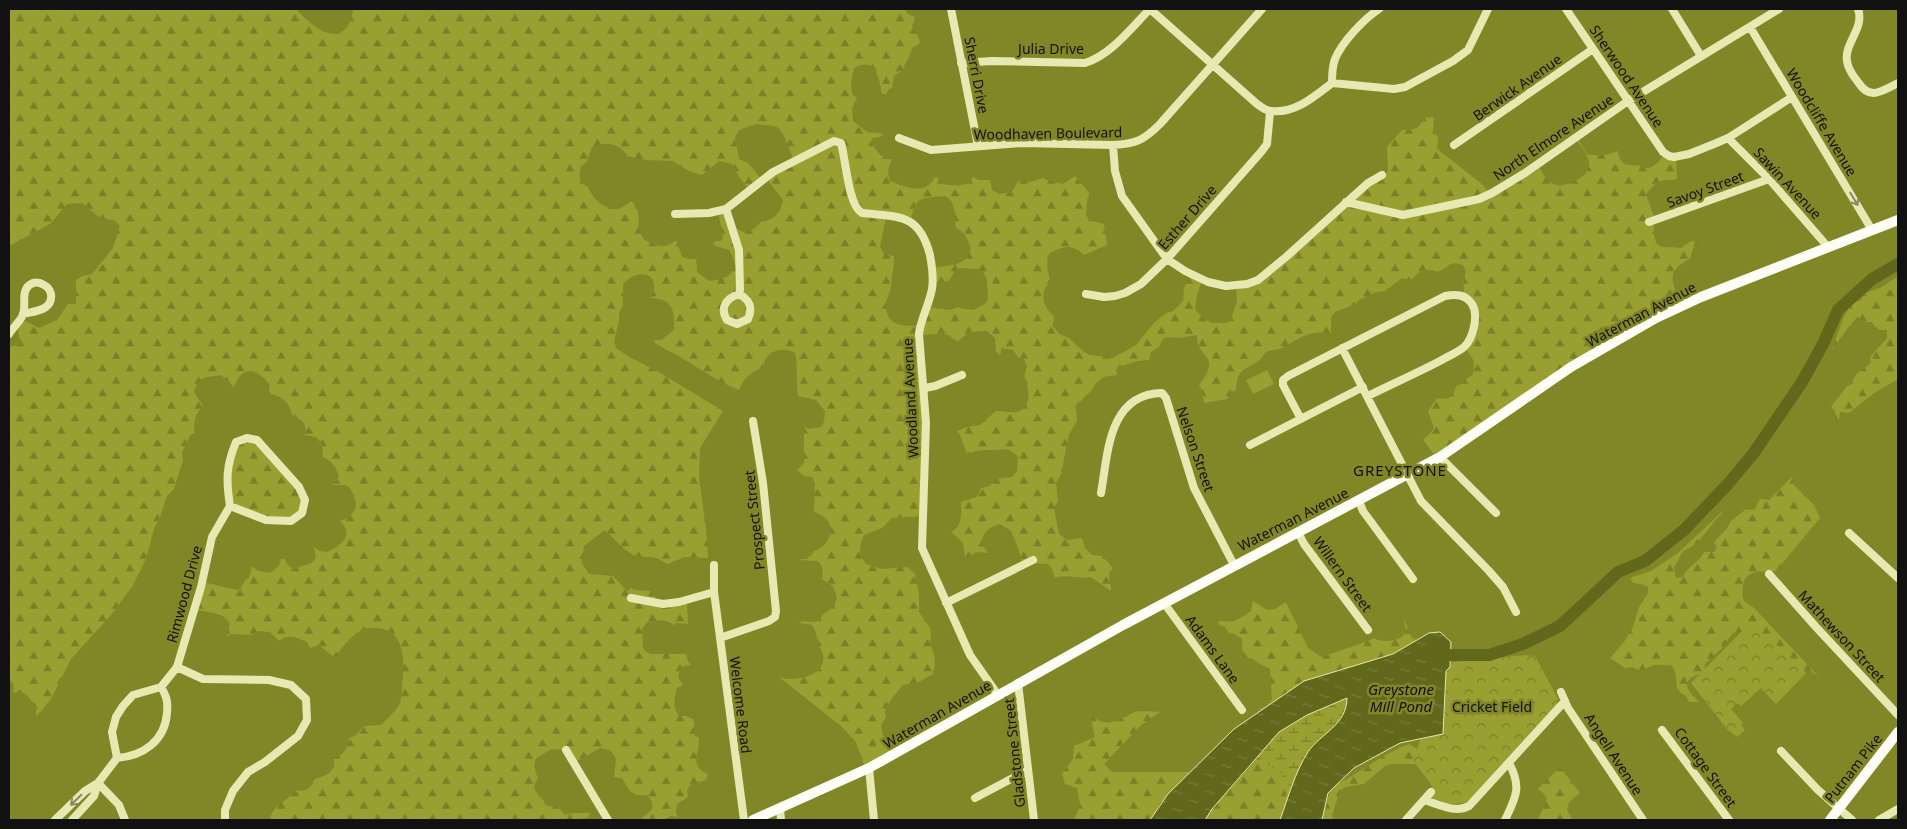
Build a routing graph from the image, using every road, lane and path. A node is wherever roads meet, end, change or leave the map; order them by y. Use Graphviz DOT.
graph roads {
  1 [pos="951,9"];
  2 [pos="1150,9"];
  3 [pos="1262,9"];
  4 [pos="1379,9"];
  5 [pos="1488,9"];
  6 [pos="1566,9"];
  7 [pos="1672,9"];
  8 [pos="1779,9"];
  9 [pos="1858,9"];
  10 [pos="1750,27"];
  11 [pos="1593,49"];
  12 [pos="1701,56"];
  13 [pos="961,63"];
  14 [pos="1213,64"];
  15 [pos="1332,83"];
  16 [pos="1898,83"];
  17 [pos="1792,97"];
  18 [pos="1628,101"];
  19 [pos="1270,112"];
  20 [pos="899,138"];
  21 [pos="1728,138"];
  22 [pos="1113,145"];
  23 [pos="1454,145"];
  24 [pos="978,146"];
  25 [pos="1382,175"];
  26 [pos="1769,179"];
  27 [pos="1346,202"];
  28 [pos="726,210"];
  29 [pos="675,214"];
  30 [pos="1898,220"];
  31 [pos="1649,222"];
  32 [pos="1872,230"];
  33 [pos="1828,247"];
  34 [pos="1167,259"];
  35 [pos="739,294"];
  36 [pos="1086,294"];
  37 [pos="23,314"];
  38 [pos="9,334"];
  39 [pos="1342,348"];
  40 [pos="962,374"];
  41 [pos="1363,387"];
  42 [pos="925,388"];
  43 [pos="1368,396"];
  44 [pos="1301,419"];
  45 [pos="753,421"];
  46 [pos="1250,445"];
  47 [pos="1440,457"];
  48 [pos="1408,474"];
  49 [pos="1101,494"];
  50 [pos="1359,501"];
  51 [pos="230,506"];
  52 [pos="1496,513"];
  53 [pos="1298,532"];
  54 [pos="1849,533"];
  55 [pos="1033,560"];
  56 [pos="714,565"];
  57 [pos="1234,565"];
  58 [pos="1769,574"];
  59 [pos="1898,578"];
  60 [pos="1413,579"];
  61 [pos="714,592"];
  62 [pos="631,598"];
  63 [pos="946,603"];
  64 [pos="1164,603"];
  65 [pos="1516,612"];
  66 [pos="1368,630"];
  67 [pos="720,638"];
  68 [pos="177,667"];
  69 [pos="1018,683"];
  70 [pos="161,688"];
  71 [pos="1561,692"];
  72 [pos="998,695"];
  73 [pos="1565,701"];
  74 [pos="1242,710"];
  75 [pos="1898,715"];
  76 [pos="1662,730"];
  77 [pos="1898,732"];
  78 [pos="566,750"];
  79 [pos="1782,750"];
  80 [pos="117,758"];
  81 [pos="1509,763"];
  82 [pos="869,768"];
  83 [pos="1028,770"];
  84 [pos="98,783"];
  85 [pos="1431,792"];
  86 [pos="975,798"];
  87 [pos="1424,800"];
  88 [pos="780,808"];
  89 [pos="1839,809"];
  90 [pos="1898,809"];
  91 [pos="1889,818"];
  92 [pos="56,820"];
  93 [pos="72,820"];
  94 [pos="125,820"];
  95 [pos="225,820"];
  96 [pos="608,820"];
  97 [pos="744,820"];
  98 [pos="753,820"];
  99 [pos="781,820"];
  100 [pos="874,820"];
  101 [pos="1034,820"];
  102 [pos="1406,820"];
  103 [pos="1505,820"];
  104 [pos="1643,820"];
  105 [pos="1729,820"];
  106 [pos="1830,820"];
  107 [pos="1852,820"];
  108 [pos="1879,820"];
  1 -- 13 [label="street, Sherri Drive"];
  2 -- 13 [label="street, Julia Drive"];
  2 -- 14 [label="street"];
  3 -- 14 [label="street, Woodhaven Boulevard"];
  4 -- 15 [label="street"];
  5 -- 15 [label="street"];
  6 -- 11 [label="street, Sherwood Avenue"];
  7 -- 12 [label="street"];
  8 -- 10 [label="street, North Elmore Avenue"];
  9 -- 16 [label="street"];
  10 -- 12 [label="street, North Elmore Avenue"];
  10 -- 17 [label="street, Woodcliffe Avenue"];
  11 -- 18 [label="street, Sherwood Avenue"];
  11 -- 23 [label="street, Berwick Avenue"];
  12 -- 18 [label="street, North Elmore Avenue"];
  13 -- 24 [label="street, Sherri Drive"];
  14 -- 19 [label="street"];
  14 -- 22 [label="street, Woodhaven Boulevard"];
  15 -- 19 [label="street"];
  17 -- 21 [label="street"];
  17 -- 32 [label="street, Woodcliffe Avenue, one-way"];
  18 -- 21 [label="street, Sherwood Avenue"];
  18 -- 27 [label="street, North Elmore Avenue"];
  19 -- 34 [label="street, Esther Drive"];
  20 -- 24 [label="street, Woodhaven Boulevard"];
  21 -- 26 [label="street, Sawin Avenue"];
  22 -- 24 [label="street, Woodhaven Boulevard"];
  22 -- 34 [label="street"];
  25 -- 27 [label="street"];
  26 -- 31 [label="street, Savoy Street"];
  26 -- 33 [label="street, Sawin Avenue"];
  27 -- 34 [label="street"];
  28 -- 29 [label="street"];
  28 -- 35 [label="street"];
  28 -- 42 [label="street, Woodland Avenue"];
  30 -- 32 [label="main road, Waterman Avenue"];
  32 -- 33 [label="main road, Waterman Avenue"];
  33 -- 47 [label="main road, Waterman Avenue"];
  34 -- 36 [label="street, Esther Drive"];
  37 -- 37 [label="street"];
  37 -- 38 [label="street"];
  39 -- 41 [label="street"];
  39 -- 43 [label="street"];
  39 -- 44 [label="street"];
  40 -- 42 [label="street"];
  41 -- 43 [label="street"];
  41 -- 44 [label="street"];
  42 -- 63 [label="street, Woodland Avenue"];
  43 -- 48 [label="street"];
  44 -- 46 [label="street"];
  45 -- 67 [label="street, Prospect Street"];
  47 -- 48 [label="main road, Waterman Avenue"];
  47 -- 52 [label="street"];
  48 -- 50 [label="main road, Waterman Avenue"];
  48 -- 65 [label="street"];
  49 -- 57 [label="street, Nelson Street"];
  50 -- 53 [label="main road, Waterman Avenue"];
  50 -- 60 [label="street"];
  51 -- 51 [label="street"];
  51 -- 68 [label="street, Rimwood Drive"];
  53 -- 57 [label="main road, Waterman Avenue"];
  53 -- 66 [label="street, Willern Street"];
  54 -- 59 [label="street"];
  55 -- 63 [label="street"];
  56 -- 61 [label="street, Welcome Road"];
  57 -- 64 [label="main road, Waterman Avenue"];
  58 -- 75 [label="street, Mathewson Street"];
  61 -- 62 [label="street"];
  61 -- 67 [label="street, Welcome Road"];
  63 -- 72 [label="street, Woodland Avenue"];
  64 -- 69 [label="main road, Waterman Avenue"];
  64 -- 74 [label="street, Adams Lane"];
  67 -- 97 [label="street, Welcome Road"];
  68 -- 70 [label="street, Rimwood Drive"];
  68 -- 95 [label="street"];
  69 -- 72 [label="main road, Waterman Avenue"];
  69 -- 83 [label="street, Gladstone Street"];
  70 -- 80 [label="street"];
  70 -- 80 [label="street"];
  71 -- 73 [label="street, Angell Avenue"];
  72 -- 82 [label="main road, Waterman Avenue"];
  73 -- 81 [label="street"];
  73 -- 104 [label="street, Angell Avenue"];
  76 -- 105 [label="street, Cottage Street"];
  77 -- 89 [label="main road, Putnam Pike"];
  78 -- 96 [label="street"];
  79 -- 89 [label="street"];
  80 -- 84 [label="street"];
  81 -- 87 [label="street"];
  81 -- 103 [label="street"];
  82 -- 88 [label="main road, Waterman Avenue"];
  82 -- 100 [label="street"];
  83 -- 86 [label="street"];
  83 -- 101 [label="street, Gladstone Street"];
  84 -- 92 [label="street, one-way"];
  84 -- 93 [label="street"];
  84 -- 94 [label="street"];
  85 -- 87 [label="street"];
  87 -- 102 [label="street"];
  88 -- 98 [label="main road, Waterman Avenue"];
  88 -- 99 [label="street"];
  89 -- 106 [label="main road, Putnam Pike"];
  89 -- 107 [label="street"];
  90 -- 91 [label="street"];
  91 -- 108 [label="street"];
}
